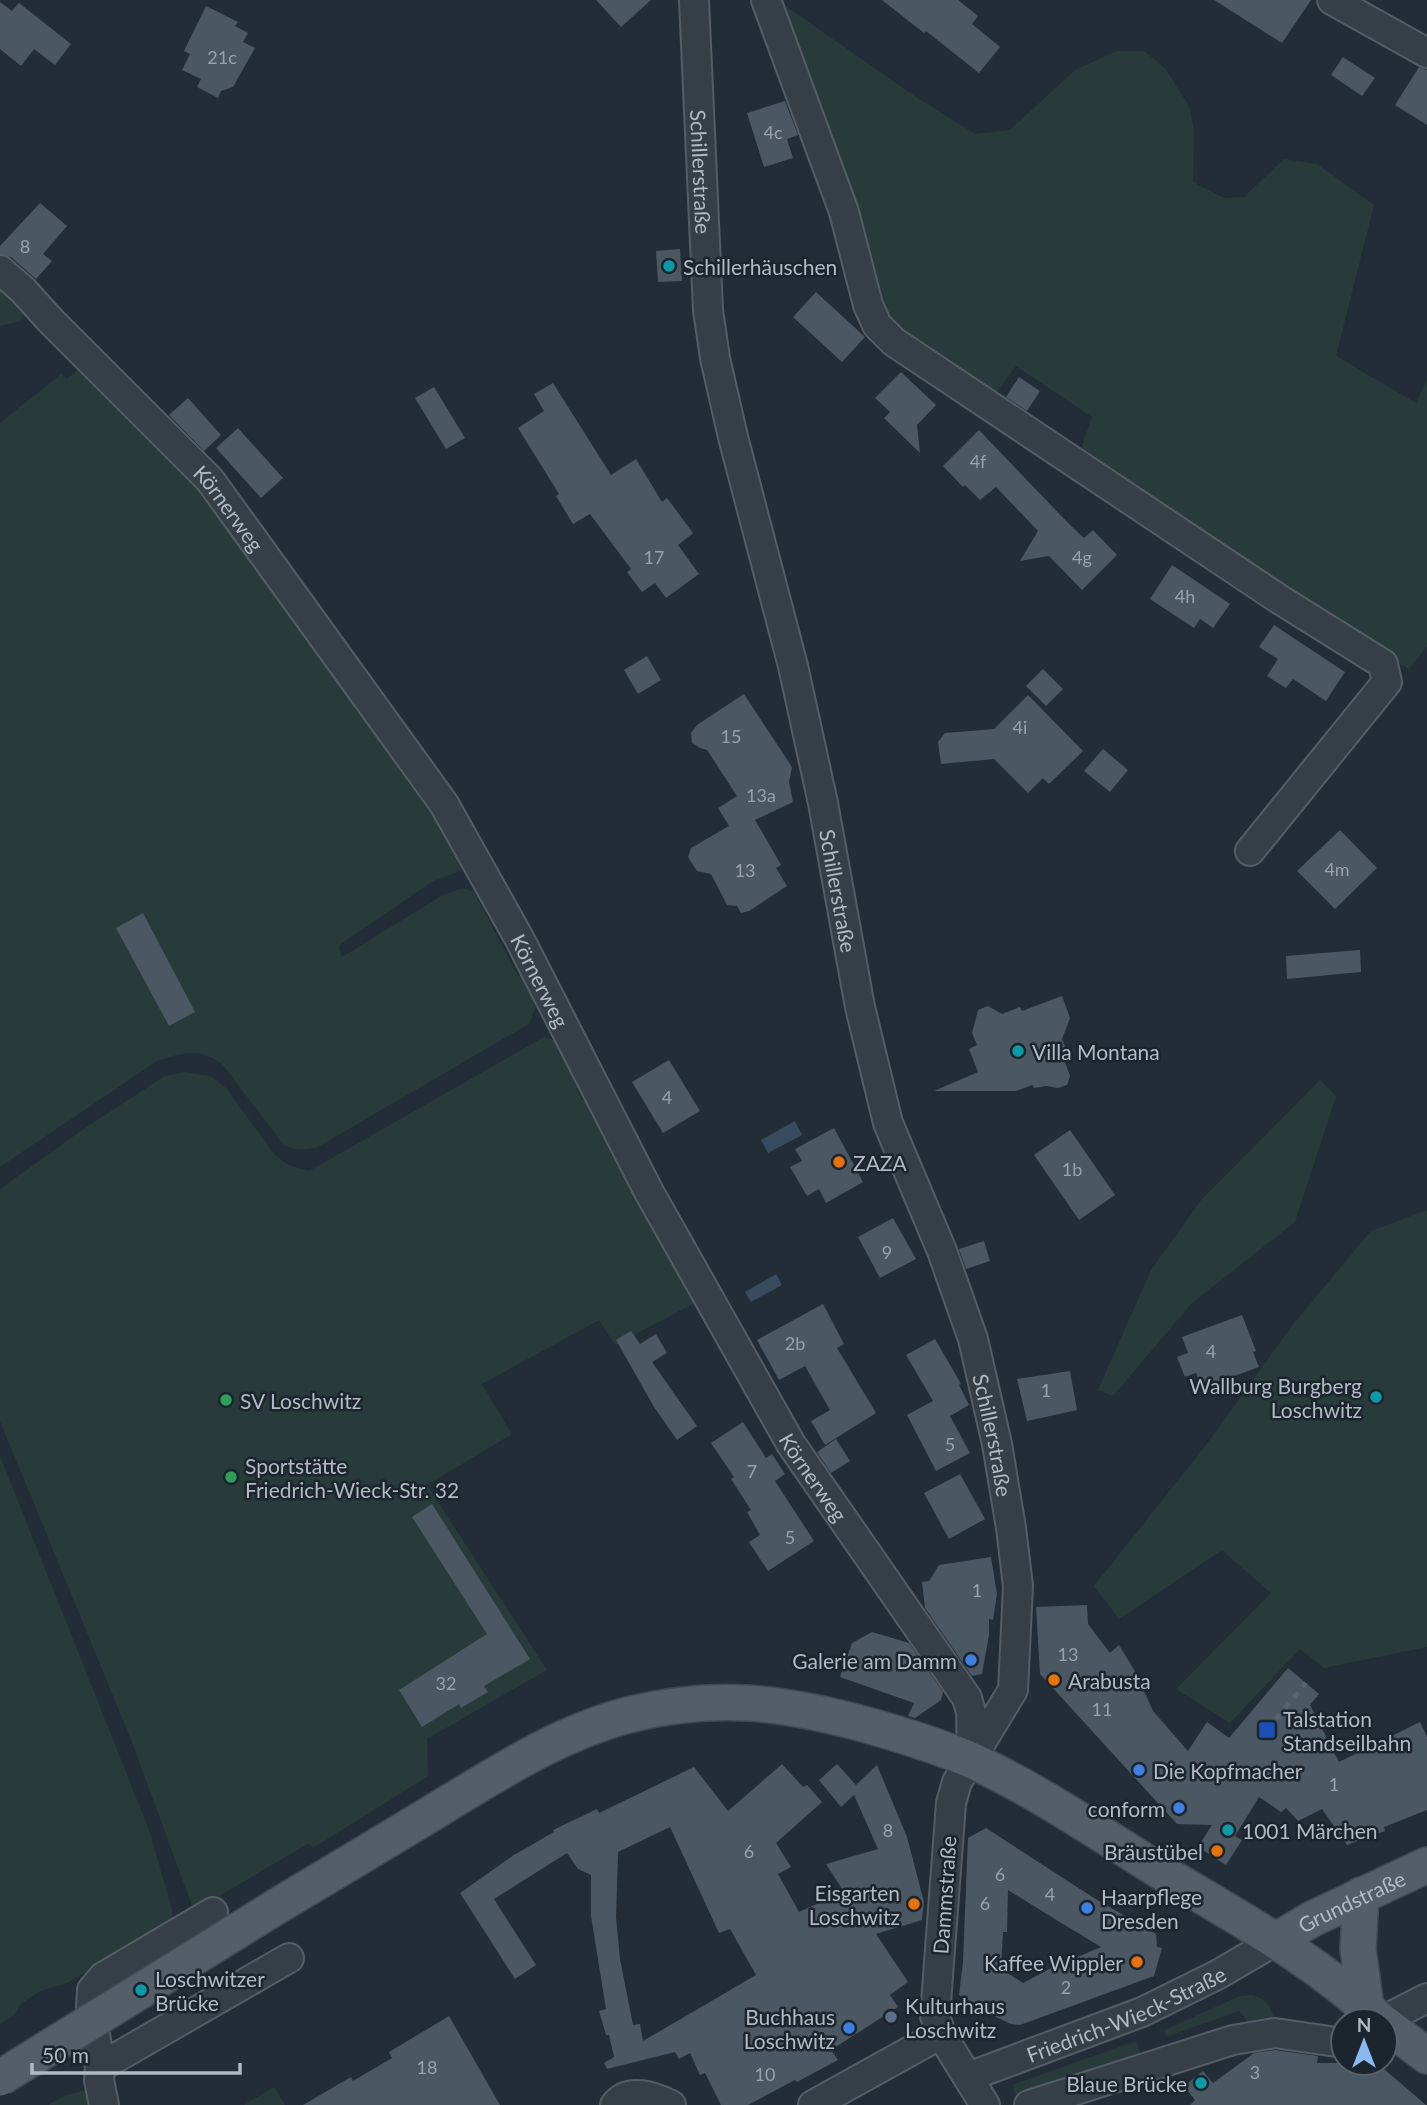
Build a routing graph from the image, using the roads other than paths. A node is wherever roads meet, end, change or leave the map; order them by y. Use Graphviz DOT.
graph roads {
  1 [pos="694,0"];
  2 [pos="766,0"];
  3 [pos="1332,0"];
  4 [pos="1427,54"];
  5 [pos="0,270"];
  6 [pos="1250,851"];
  7 [pos="972,1760"];
  8 [pos="1427,1865"];
  9 [pos="1361,1895"];
  10 [pos="179,1906"];
  11 [pos="213,1912"];
  12 [pos="174,1936"];
  13 [pos="1277,1940"];
  14 [pos="289,1958"];
  15 [pos="1427,1998"];
  16 [pos="1365,2007"];
  17 [pos="1375,2007"];
  18 [pos="1399,2009"];
  19 [pos="940,2034"];
  20 [pos="1399,2034"];
  21 [pos="1329,2041"];
  22 [pos="1427,2056"];
  23 [pos="100,2067"];
  24 [pos="968,2077"];
  25 [pos="0,2078"];
  26 [pos="104,2105"];
  27 [pos="615,2105"];
  28 [pos="671,2105"];
  29 [pos="813,2105"];
  30 [pos="985,2105"];
  31 [pos="1029,2105"];
  1 -- 7 [label="street, Schillerstraße"];
  2 -- 6 [label="street"];
  3 -- 4 [label="street"];
  5 -- 7 [label="street, Körnerweg"];
  7 -- 13 [label="main road"];
  7 -- 19 [label="street, Dammstraße"];
  7 -- 25 [label="main road, bridge"];
  8 -- 9 [label="main road, Grundstraße"];
  9 -- 13 [label="main road, Grundstraße"];
  9 -- 17 [label="main road"];
  10 -- 12 [label="street"];
  11 -- 12 [label="street"];
  12 -- 23 [label="street"];
  13 -- 16 [label="main road"];
  13 -- 24 [label="street, Friedrich-Wieck-Straße"];
  14 -- 23 [label="street"];
  15 -- 18 [label="street"];
  19 -- 24 [label="street"];
  19 -- 29 [label="street"];
  20 -- 22 [label="main road"];
  21 -- 31 [label="street"];
  23 -- 26 [label="street"];
  24 -- 30 [label="street"];
  27 -- 28 [label="street"];
}
